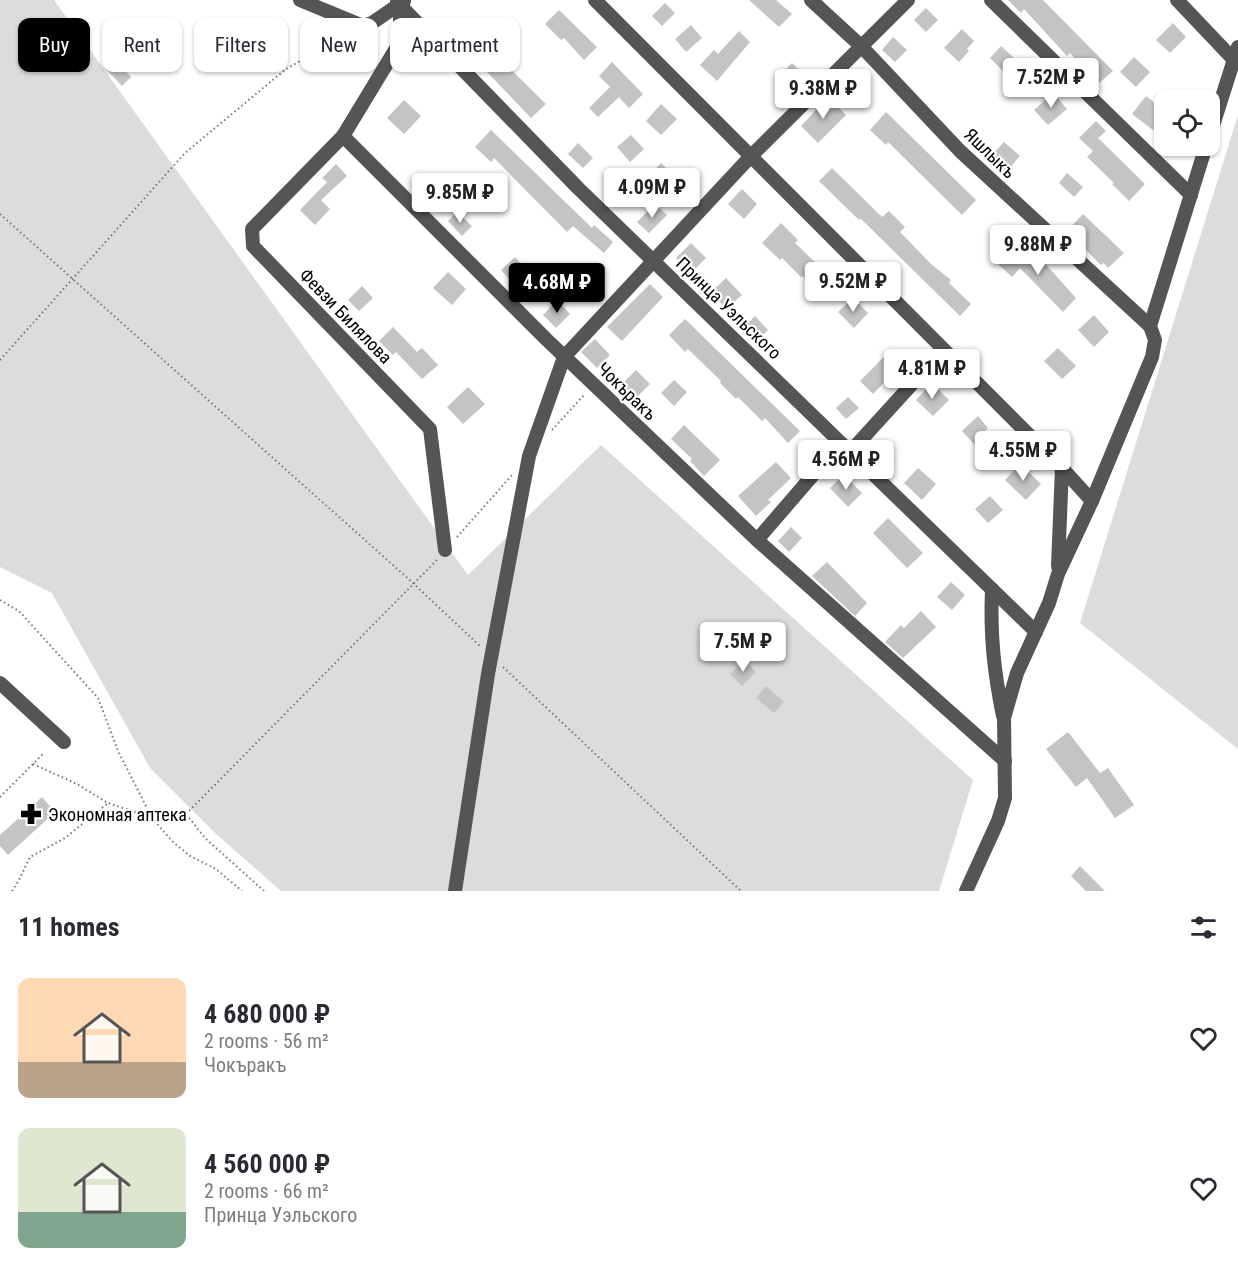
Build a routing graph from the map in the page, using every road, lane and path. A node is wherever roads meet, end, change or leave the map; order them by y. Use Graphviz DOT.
graph roads {
  1 [pos="300,0"];
  2 [pos="595,0"];
  3 [pos="811,0"];
  4 [pos="908,0"];
  5 [pos="991,0"];
  6 [pos="1177,0"];
  7 [pos="400,2"];
  8 [pos="344,18"];
  9 [pos="378,18"];
  10 [pos="862,47"];
  11 [pos="1236,53"];
  12 [pos="300,61"];
  13 [pos="1220,103"];
  14 [pos="343,136"];
  15 [pos="751,156"];
  16 [pos="1203,156"];
  17 [pos="1191,195"];
  18 [pos="0,214"];
  19 [pos="653,260"];
  20 [pos="73,280"];
  21 [pos="1150,326"];
  22 [pos="943,350"];
  23 [pos="564,357"];
  24 [pos="0,360"];
  25 [pos="593,384"];
  26 [pos="550,432"];
  27 [pos="851,451"];
  28 [pos="1062,468"];
  29 [pos="514,473"];
  30 [pos="1092,501"];
  31 [pos="757,540"];
  32 [pos="446,550"];
  33 [pos="1058,574"];
  34 [pos="414,584"];
  35 [pos="992,590"];
  36 [pos="0,600"];
  37 [pos="1036,632"];
  38 [pos="493,658"];
  39 [pos="0,682"];
  40 [pos="1004,718"];
  41 [pos="64,742"];
  42 [pos="44,753"];
  43 [pos="1005,761"];
  44 [pos="33,764"];
  45 [pos="0,797"];
  46 [pos="108,803"];
  47 [pos="186,814"];
  48 [pos="152,818"];
  49 [pos="12,891"];
  50 [pos="242,891"];
  51 [pos="264,891"];
  52 [pos="455,891"];
  53 [pos="741,891"];
  54 [pos="966,891"];
  1 -- 8 [label="street"];
  2 -- 15 [label="street"];
  3 -- 10 [label="street, Яшлыкъ"];
  4 -- 10 [label="street"];
  5 -- 17 [label="street"];
  6 -- 11 [label="street"];
  7 -- 9 [label="street"];
  7 -- 14 [label="street"];
  7 -- 19 [label="street, Принца Уэльского"];
  10 -- 15 [label="street"];
  10 -- 21 [label="street, Яшлыкъ"];
  11 -- 13 [label="street"];
  12 -- 20 [label="path"];
  14 -- 23 [label="street, Чокъракъ"];
  14 -- 32 [label="street, Февзи Билялова"];
  15 -- 19 [label="street"];
  15 -- 22 [label="street"];
  16 -- 17 [label="street"];
  17 -- 21 [label="street"];
  18 -- 20 [label="path"];
  19 -- 23 [label="street"];
  19 -- 27 [label="street, Принца Уэльского"];
  20 -- 24 [label="path"];
  20 -- 34 [label="path"];
  21 -- 30 [label="street"];
  22 -- 27 [label="street"];
  22 -- 28 [label="street"];
  23 -- 25 [label="street, Чокъракъ"];
  23 -- 38 [label="street"];
  25 -- 26 [label="path"];
  25 -- 31 [label="street, Чокъракъ"];
  27 -- 31 [label="street"];
  27 -- 35 [label="street, Принца Уэльского"];
  28 -- 30 [label="street"];
  28 -- 33 [label="street"];
  29 -- 32 [label="path"];
  30 -- 33 [label="street"];
  31 -- 43 [label="street, Чокъракъ"];
  32 -- 34 [label="path"];
  33 -- 37 [label="street"];
  34 -- 38 [label="path"];
  34 -- 47 [label="path"];
  35 -- 37 [label="street, Принца Уэльского"];
  35 -- 40 [label="street"];
  36 -- 48 [label="path"];
  37 -- 40 [label="street"];
  38 -- 52 [label="street"];
  38 -- 53 [label="path"];
  39 -- 41 [label="street"];
  40 -- 43 [label="street"];
  42 -- 44 [label="path"];
  43 -- 54 [label="street"];
  44 -- 45 [label="path"];
  44 -- 46 [label="path"];
  46 -- 48 [label="path"];
  46 -- 49 [label="path"];
  47 -- 48 [label="path"];
  47 -- 51 [label="path"];
  48 -- 50 [label="path"];
}
